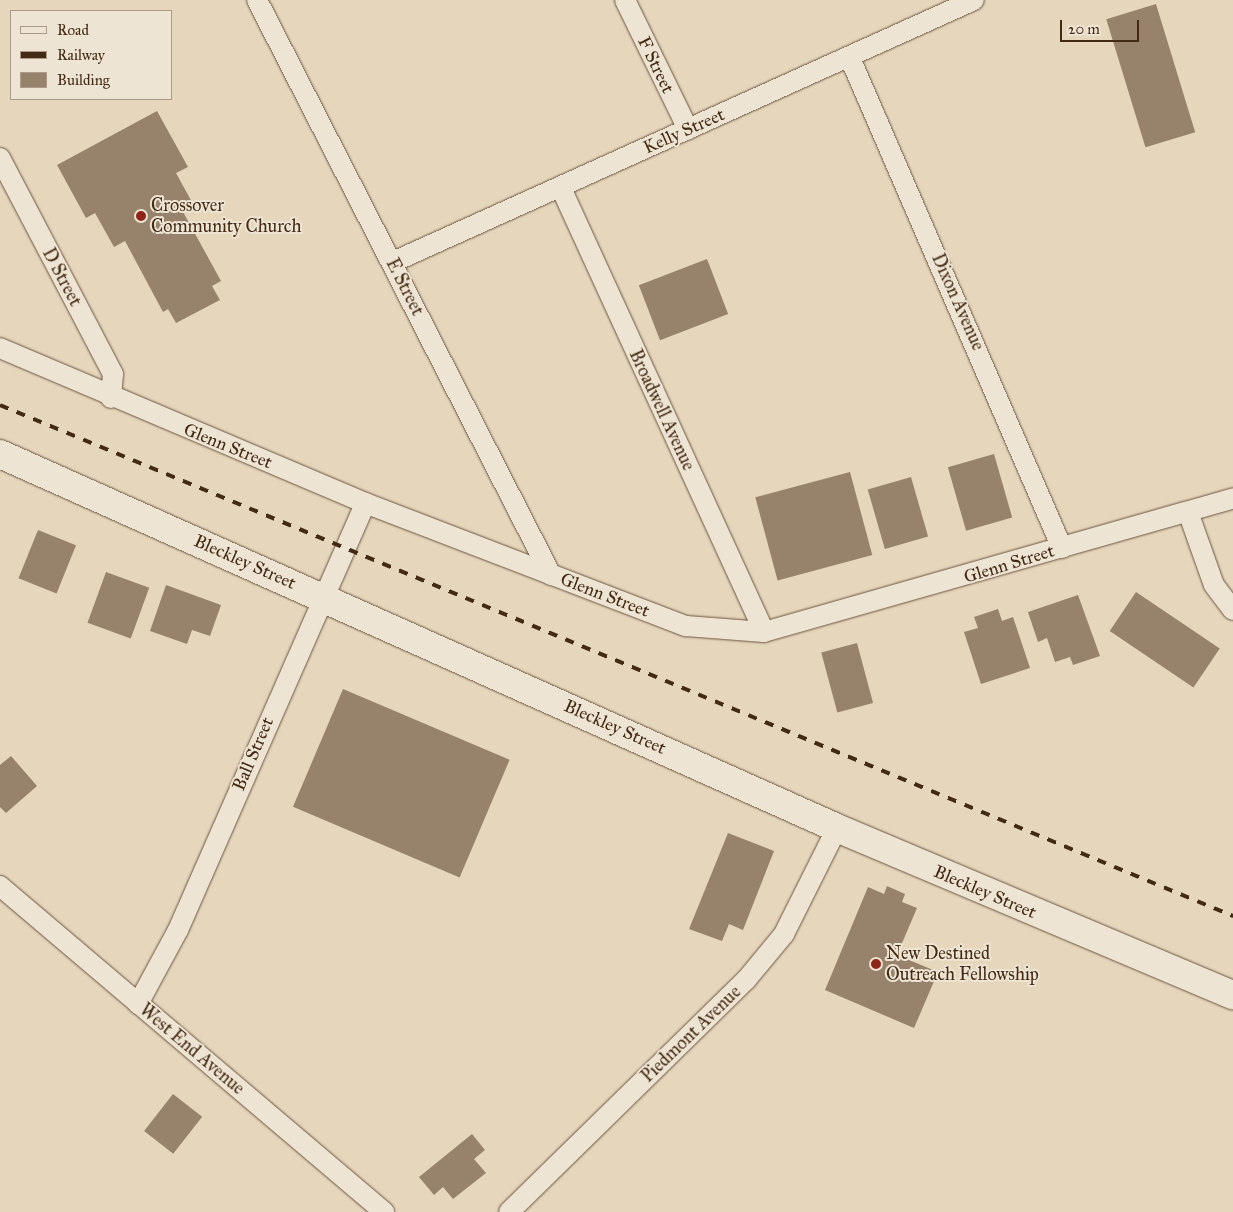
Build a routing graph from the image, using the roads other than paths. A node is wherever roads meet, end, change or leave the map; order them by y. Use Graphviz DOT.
graph roads {
  1 [pos="257,0"];
  2 [pos="625,0"];
  3 [pos="974,0"];
  4 [pos="953,4"];
  5 [pos="850,58"];
  6 [pos="688,129"];
  7 [pos="0,158"];
  8 [pos="561,188"];
  9 [pos="393,262"];
  10 [pos="0,348"];
  11 [pos="111,398"];
  12 [pos="0,454"];
  13 [pos="1233,498"];
  14 [pos="365,503"];
  15 [pos="1188,512"];
  16 [pos="1062,548"];
  17 [pos="551,575"];
  18 [pos="327,598"];
  19 [pos="1233,610"];
  20 [pos="764,632"];
  21 [pos="837,828"];
  22 [pos="0,886"];
  23 [pos="1233,994"];
  24 [pos="138,1004"];
  25 [pos="384,1212"];
  26 [pos="509,1212"];
  1 -- 9 [label="street, E Street"];
  2 -- 6 [label="street, F Street"];
  3 -- 4 [label="street, Kelly Street"];
  4 -- 5 [label="street, Kelly Street"];
  5 -- 6 [label="street, Kelly Street"];
  5 -- 16 [label="street, Dixon Avenue"];
  6 -- 8 [label="street, Kelly Street"];
  7 -- 11 [label="street, D Street"];
  8 -- 9 [label="street, Kelly Street"];
  8 -- 20 [label="street, Broadwell Avenue"];
  9 -- 17 [label="street, E Street"];
  10 -- 11 [label="street, Glenn Street"];
  11 -- 14 [label="street, Glenn Street"];
  12 -- 18 [label="street, Bleckley Street"];
  13 -- 15 [label="street, Glenn Street"];
  14 -- 17 [label="street, Glenn Street"];
  14 -- 18 [label="street, Ball Street"];
  15 -- 16 [label="street, Glenn Street"];
  15 -- 19 [label="street"];
  16 -- 20 [label="street, Glenn Street"];
  17 -- 20 [label="street, Glenn Street"];
  18 -- 21 [label="street, Bleckley Street"];
  18 -- 24 [label="street, Ball Street"];
  21 -- 23 [label="street, Bleckley Street"];
  21 -- 26 [label="street, Piedmont Avenue"];
  22 -- 24 [label="street, West End Avenue"];
  24 -- 25 [label="street, West End Avenue"];
}
